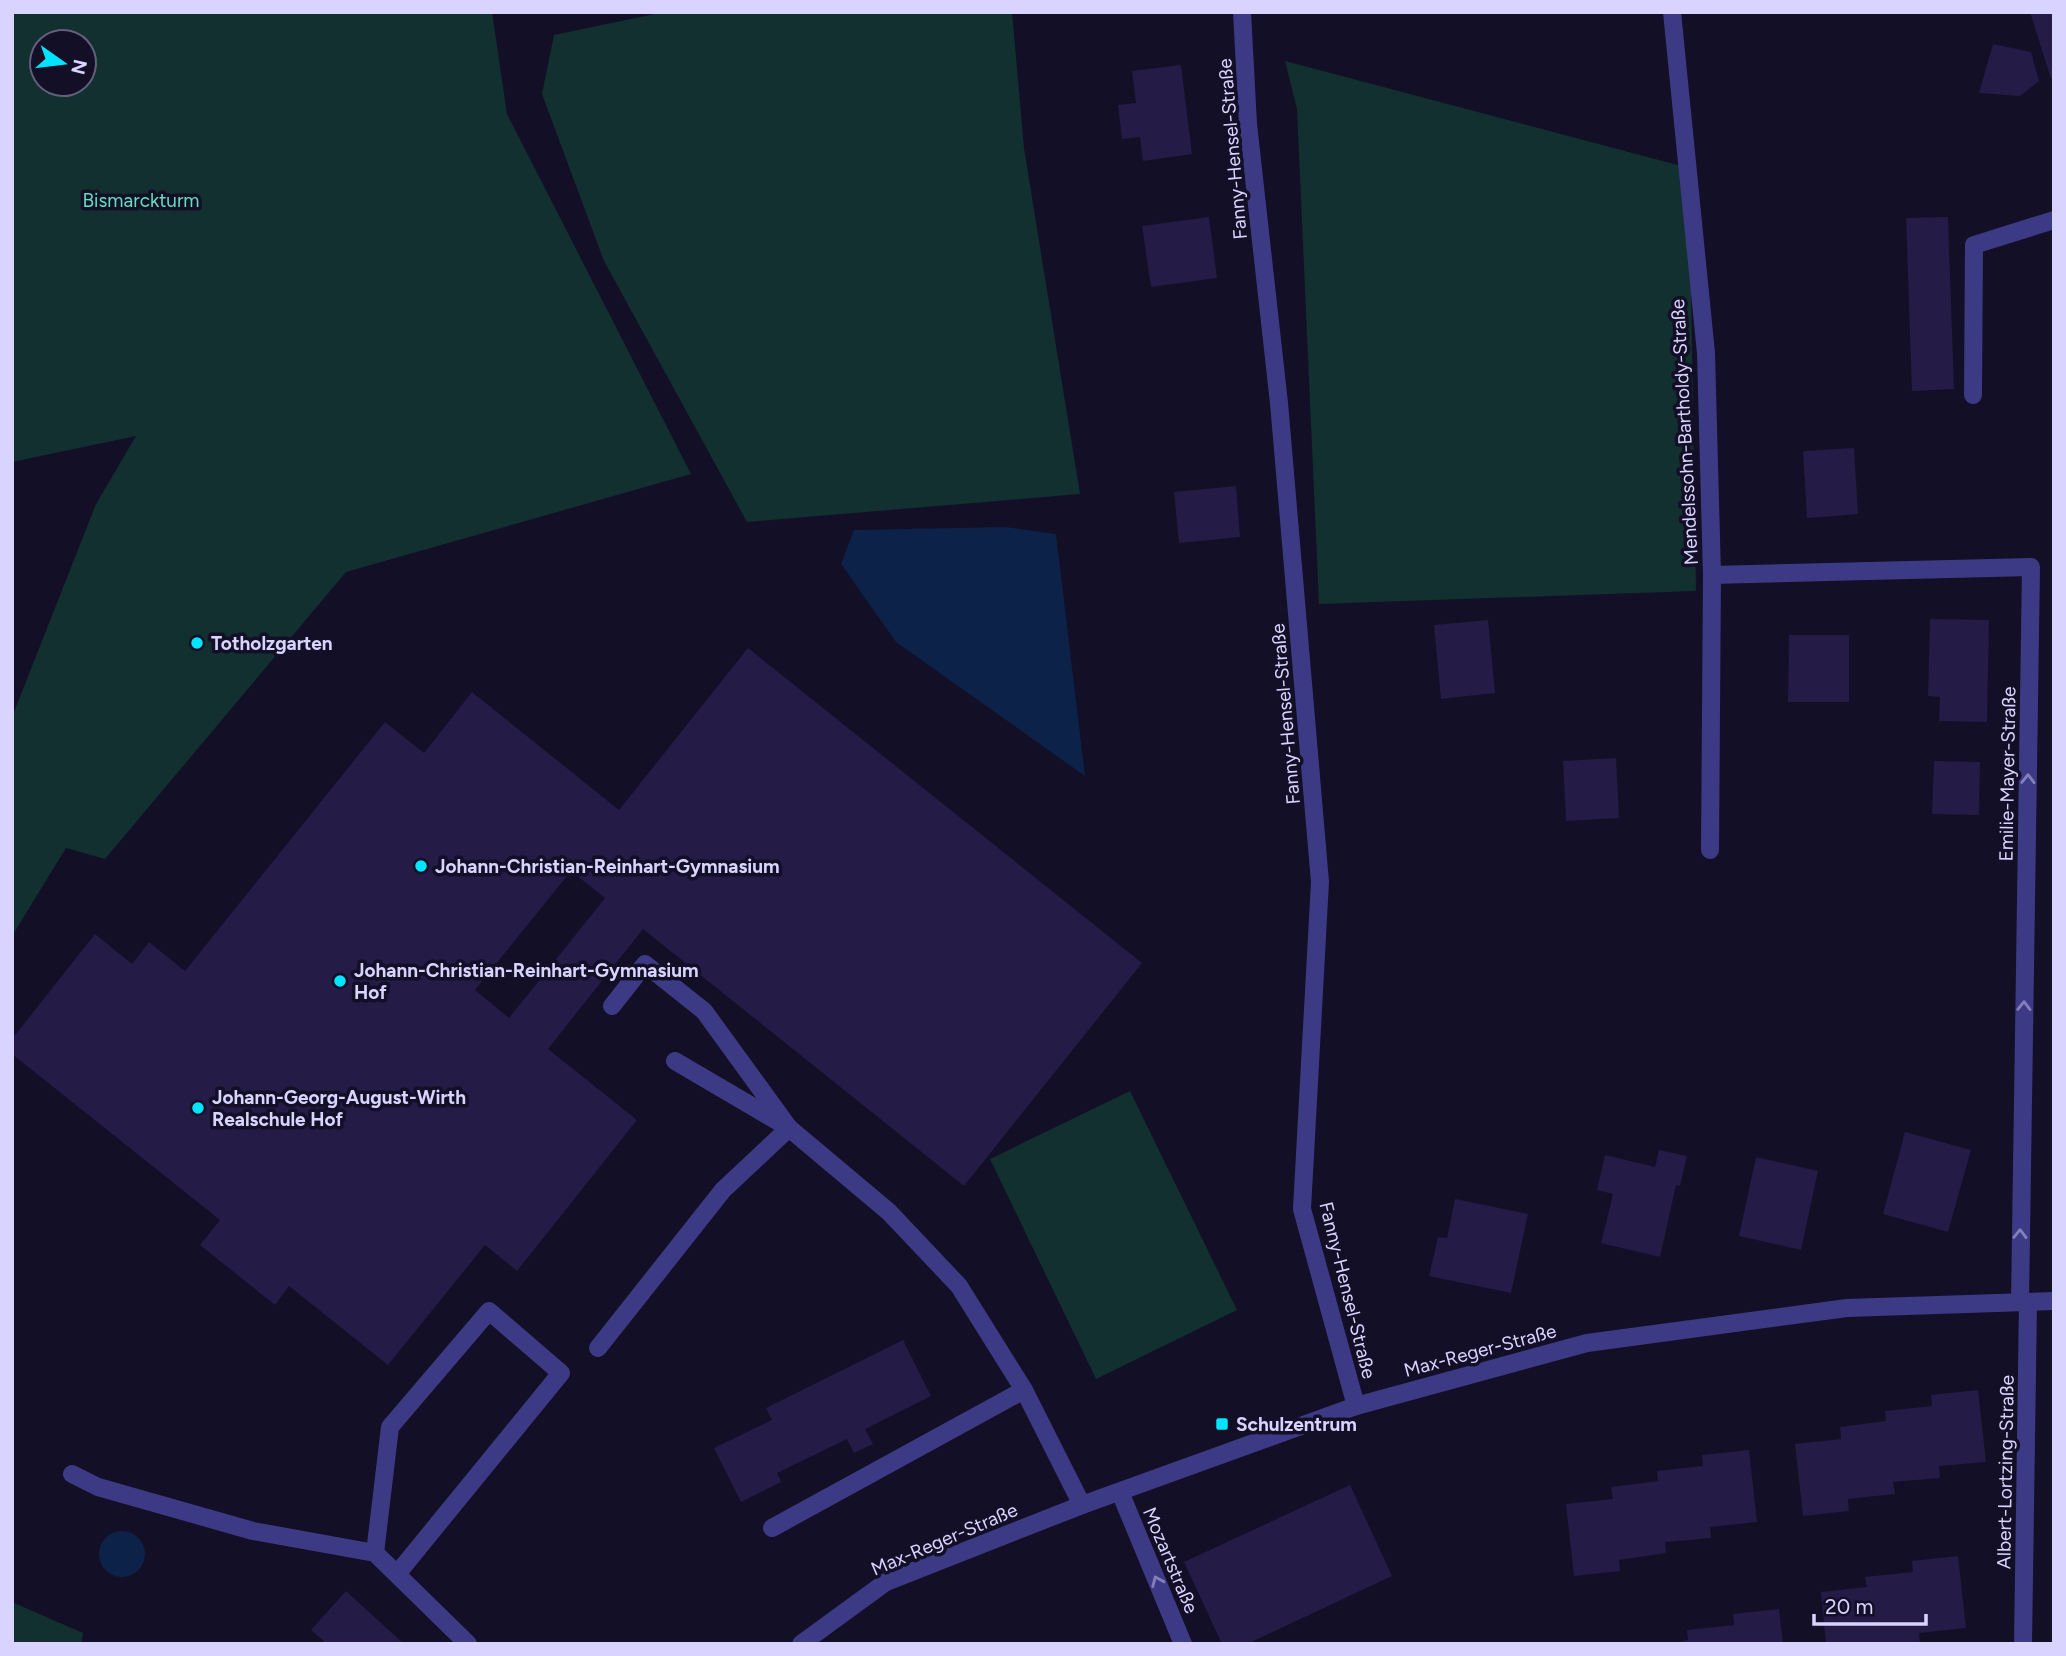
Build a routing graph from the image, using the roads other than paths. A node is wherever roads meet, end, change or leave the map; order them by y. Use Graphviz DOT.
graph roads {
  1 [pos="1242,12"];
  2 [pos="1672,12"];
  3 [pos="2054,220"];
  4 [pos="1973,395"];
  5 [pos="1712,575"];
  6 [pos="1710,850"];
  7 [pos="612,1006"];
  8 [pos="675,1061"];
  9 [pos="789,1128"];
  10 [pos="2054,1301"];
  11 [pos="2024,1302"];
  12 [pos="598,1348"];
  13 [pos="1024,1390"];
  14 [pos="1356,1406"];
  15 [pos="72,1474"];
  16 [pos="1120,1492"];
  17 [pos="1082,1505"];
  18 [pos="772,1528"];
  19 [pos="375,1553"];
  20 [pos="397,1574"];
  21 [pos="468,1644"];
  22 [pos="801,1644"];
  23 [pos="1183,1644"];
  24 [pos="2023,1644"];
  1 -- 14 [label="street, Fanny-Hensel-Straße"];
  2 -- 5 [label="street, Mendelssohn-Bartholdy-Straße"];
  3 -- 4 [label="street"];
  5 -- 6 [label="street, Mendelssohn-Bartholdy-Straße"];
  11 -- 5 [label="street, Emilie-Mayer-Straße, one-way"];
  7 -- 9 [label="street"];
  8 -- 9 [label="street"];
  9 -- 12 [label="street"];
  9 -- 13 [label="street"];
  10 -- 11 [label="street, Max-Reger-Straße"];
  11 -- 14 [label="street, Max-Reger-Straße"];
  11 -- 24 [label="street, Albert-Lortzing-Straße"];
  13 -- 17 [label="street"];
  13 -- 18 [label="street"];
  14 -- 16 [label="street, Max-Reger-Straße"];
  15 -- 19 [label="street"];
  16 -- 17 [label="street, Max-Reger-Straße"];
  23 -- 16 [label="street, Mozartstraße, one-way"];
  17 -- 22 [label="street, Max-Reger-Straße"];
  19 -- 20 [label="street"];
  19 -- 20 [label="street"];
  20 -- 21 [label="street"];
}
